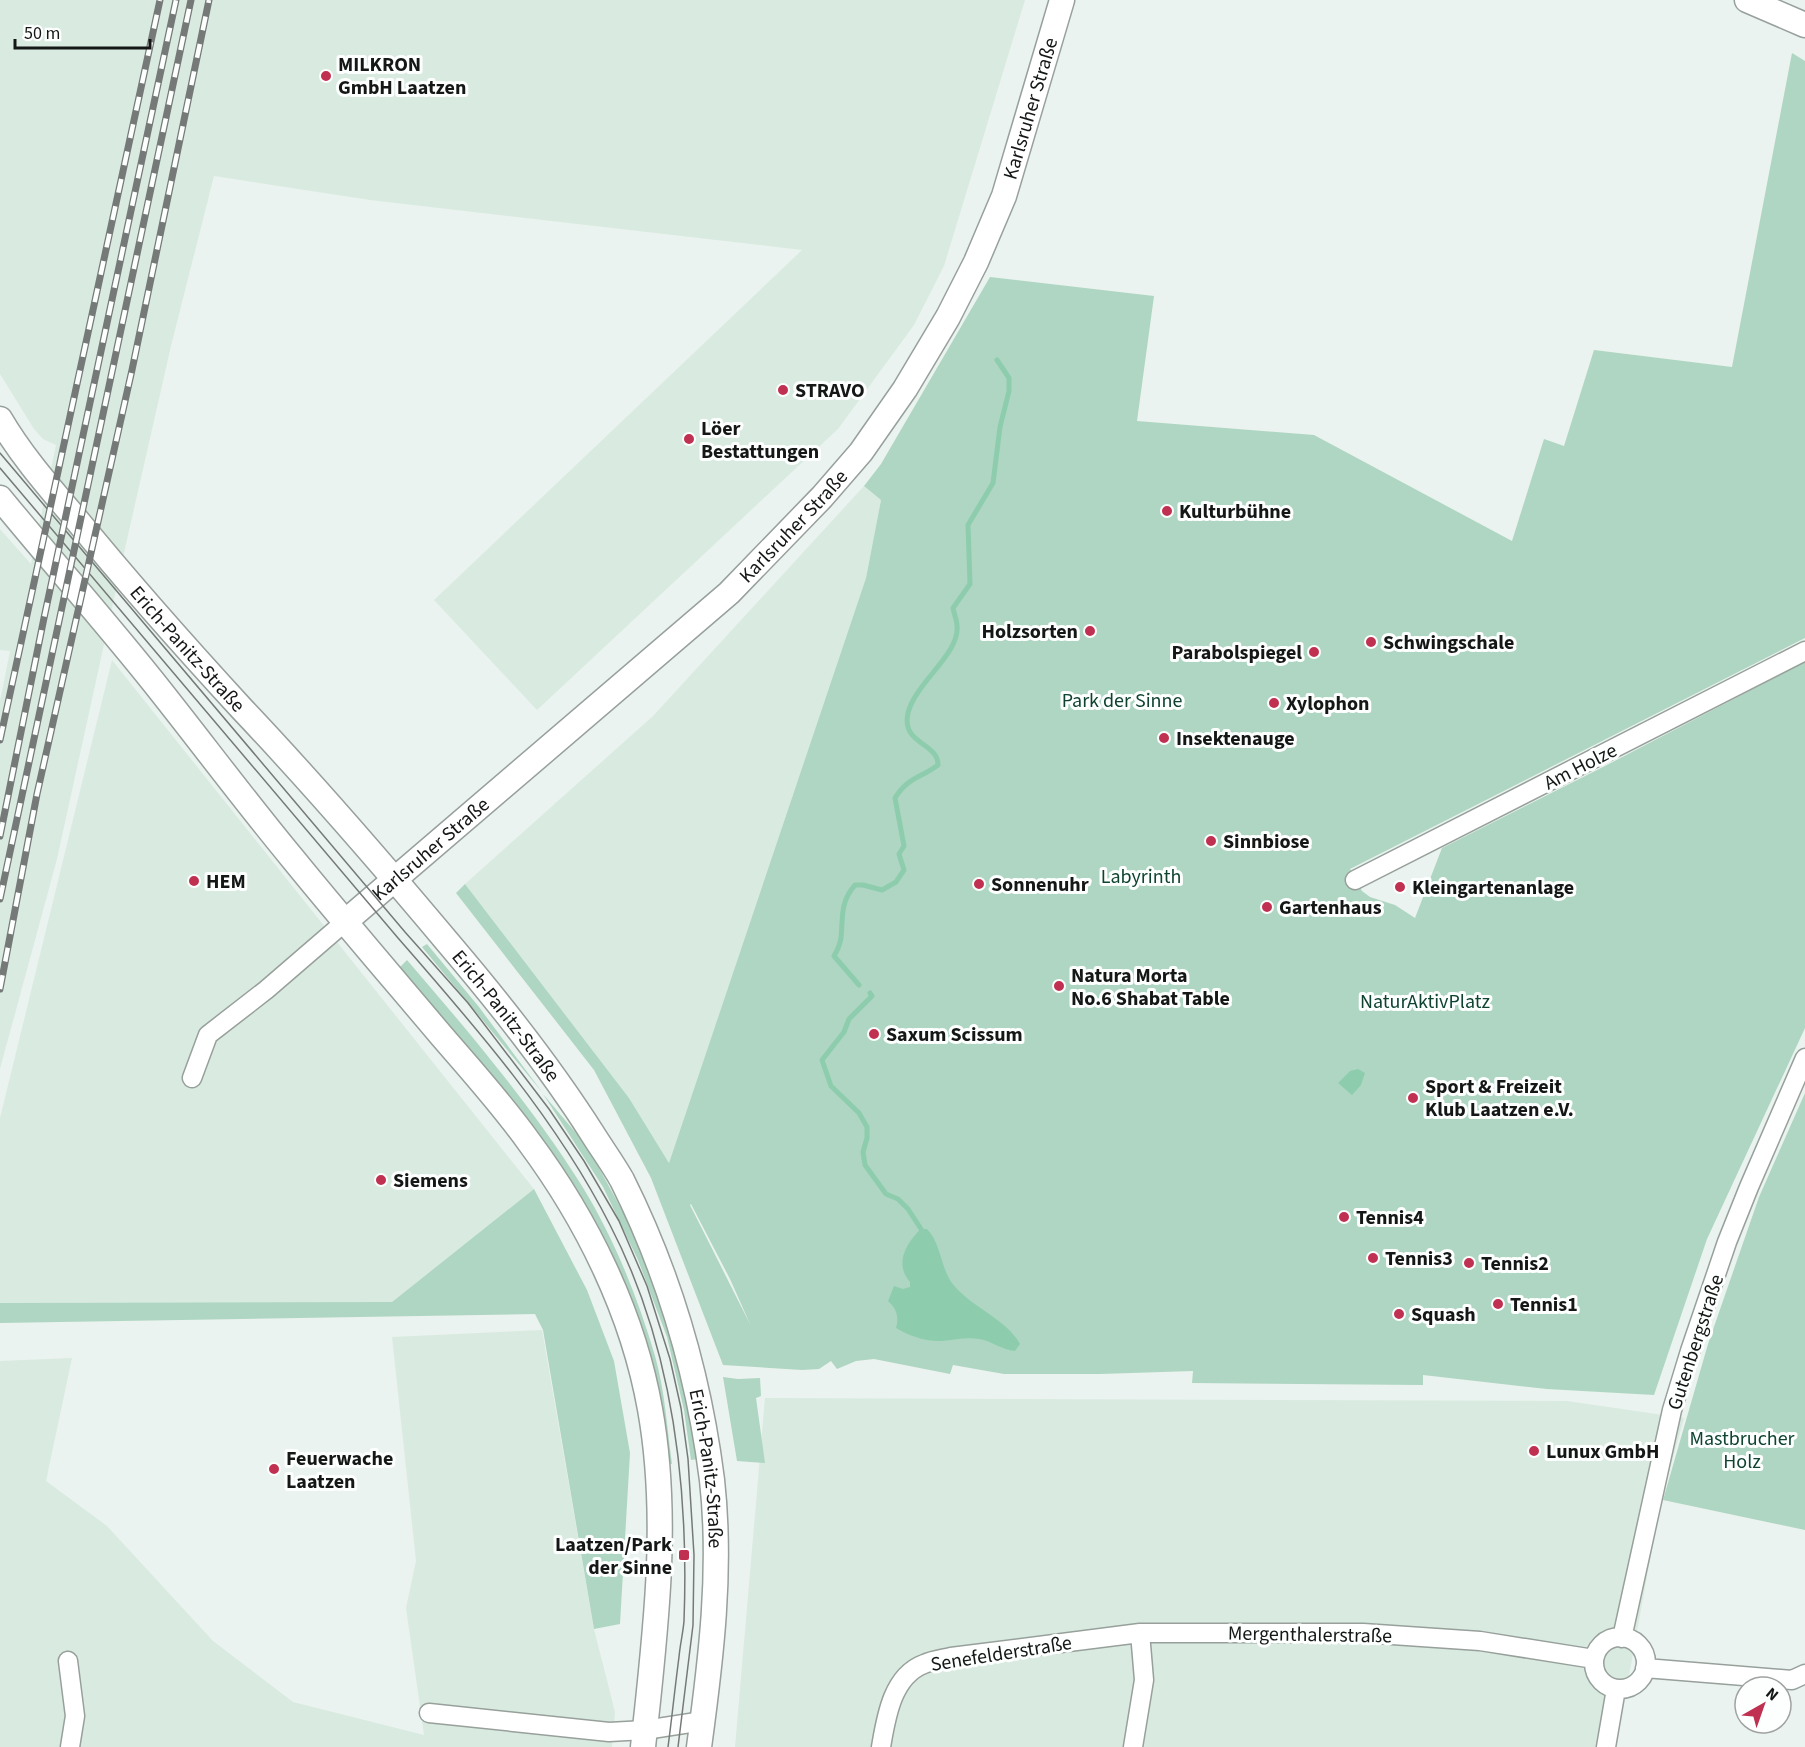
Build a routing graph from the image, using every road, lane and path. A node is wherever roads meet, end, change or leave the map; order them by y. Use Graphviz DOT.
graph roads {
  1 [pos="1062,0"];
  2 [pos="1747,0"];
  3 [pos="1805,24"];
  4 [pos="0,419"];
  5 [pos="0,498"];
  6 [pos="1805,651"];
  7 [pos="395,879"];
  8 [pos="1355,880"];
  9 [pos="345,921"];
  10 [pos="1805,1058"];
  11 [pos="192,1078"];
  12 [pos="1140,1633"];
  13 [pos="1622,1638"];
  14 [pos="1594,1659"];
  15 [pos="68,1661"];
  16 [pos="1645,1668"];
  17 [pos="1805,1674"];
  18 [pos="1616,1689"];
  19 [pos="429,1713"];
  20 [pos="703,1721"];
  21 [pos="644,1739"];
  22 [pos="70,1747"];
  23 [pos="699,1747"];
  24 [pos="881,1747"];
  25 [pos="1133,1747"];
  26 [pos="1606,1747"];
  1 -- 7 [label="main road, Karlsruher Straße"];
  2 -- 3 [label="main road"];
  4 -- 7 [label="main road, Erich-Panitz-Straße"];
  5 -- 9 [label="main road"];
  6 -- 8 [label="street, Am Holze"];
  7 -- 9 [label="main road, Karlsruher Straße"];
  7 -- 20 [label="main road, Erich-Panitz-Straße"];
  9 -- 11 [label="street"];
  9 -- 21 [label="main road"];
  10 -- 13 [label="street, Gutenbergstraße"];
  12 -- 14 [label="street, Mergenthalerstraße"];
  12 -- 24 [label="street, Senefelderstraße"];
  12 -- 25 [label="street"];
  13 -- 14 [label="street"];
  13 -- 16 [label="street"];
  14 -- 18 [label="street"];
  15 -- 22 [label="street"];
  16 -- 17 [label="street"];
  16 -- 18 [label="street"];
  18 -- 26 [label="street"];
  19 -- 21 [label="street"];
  20 -- 21 [label="street"];
  20 -- 23 [label="main road, Erich-Panitz-Straße"];
}
